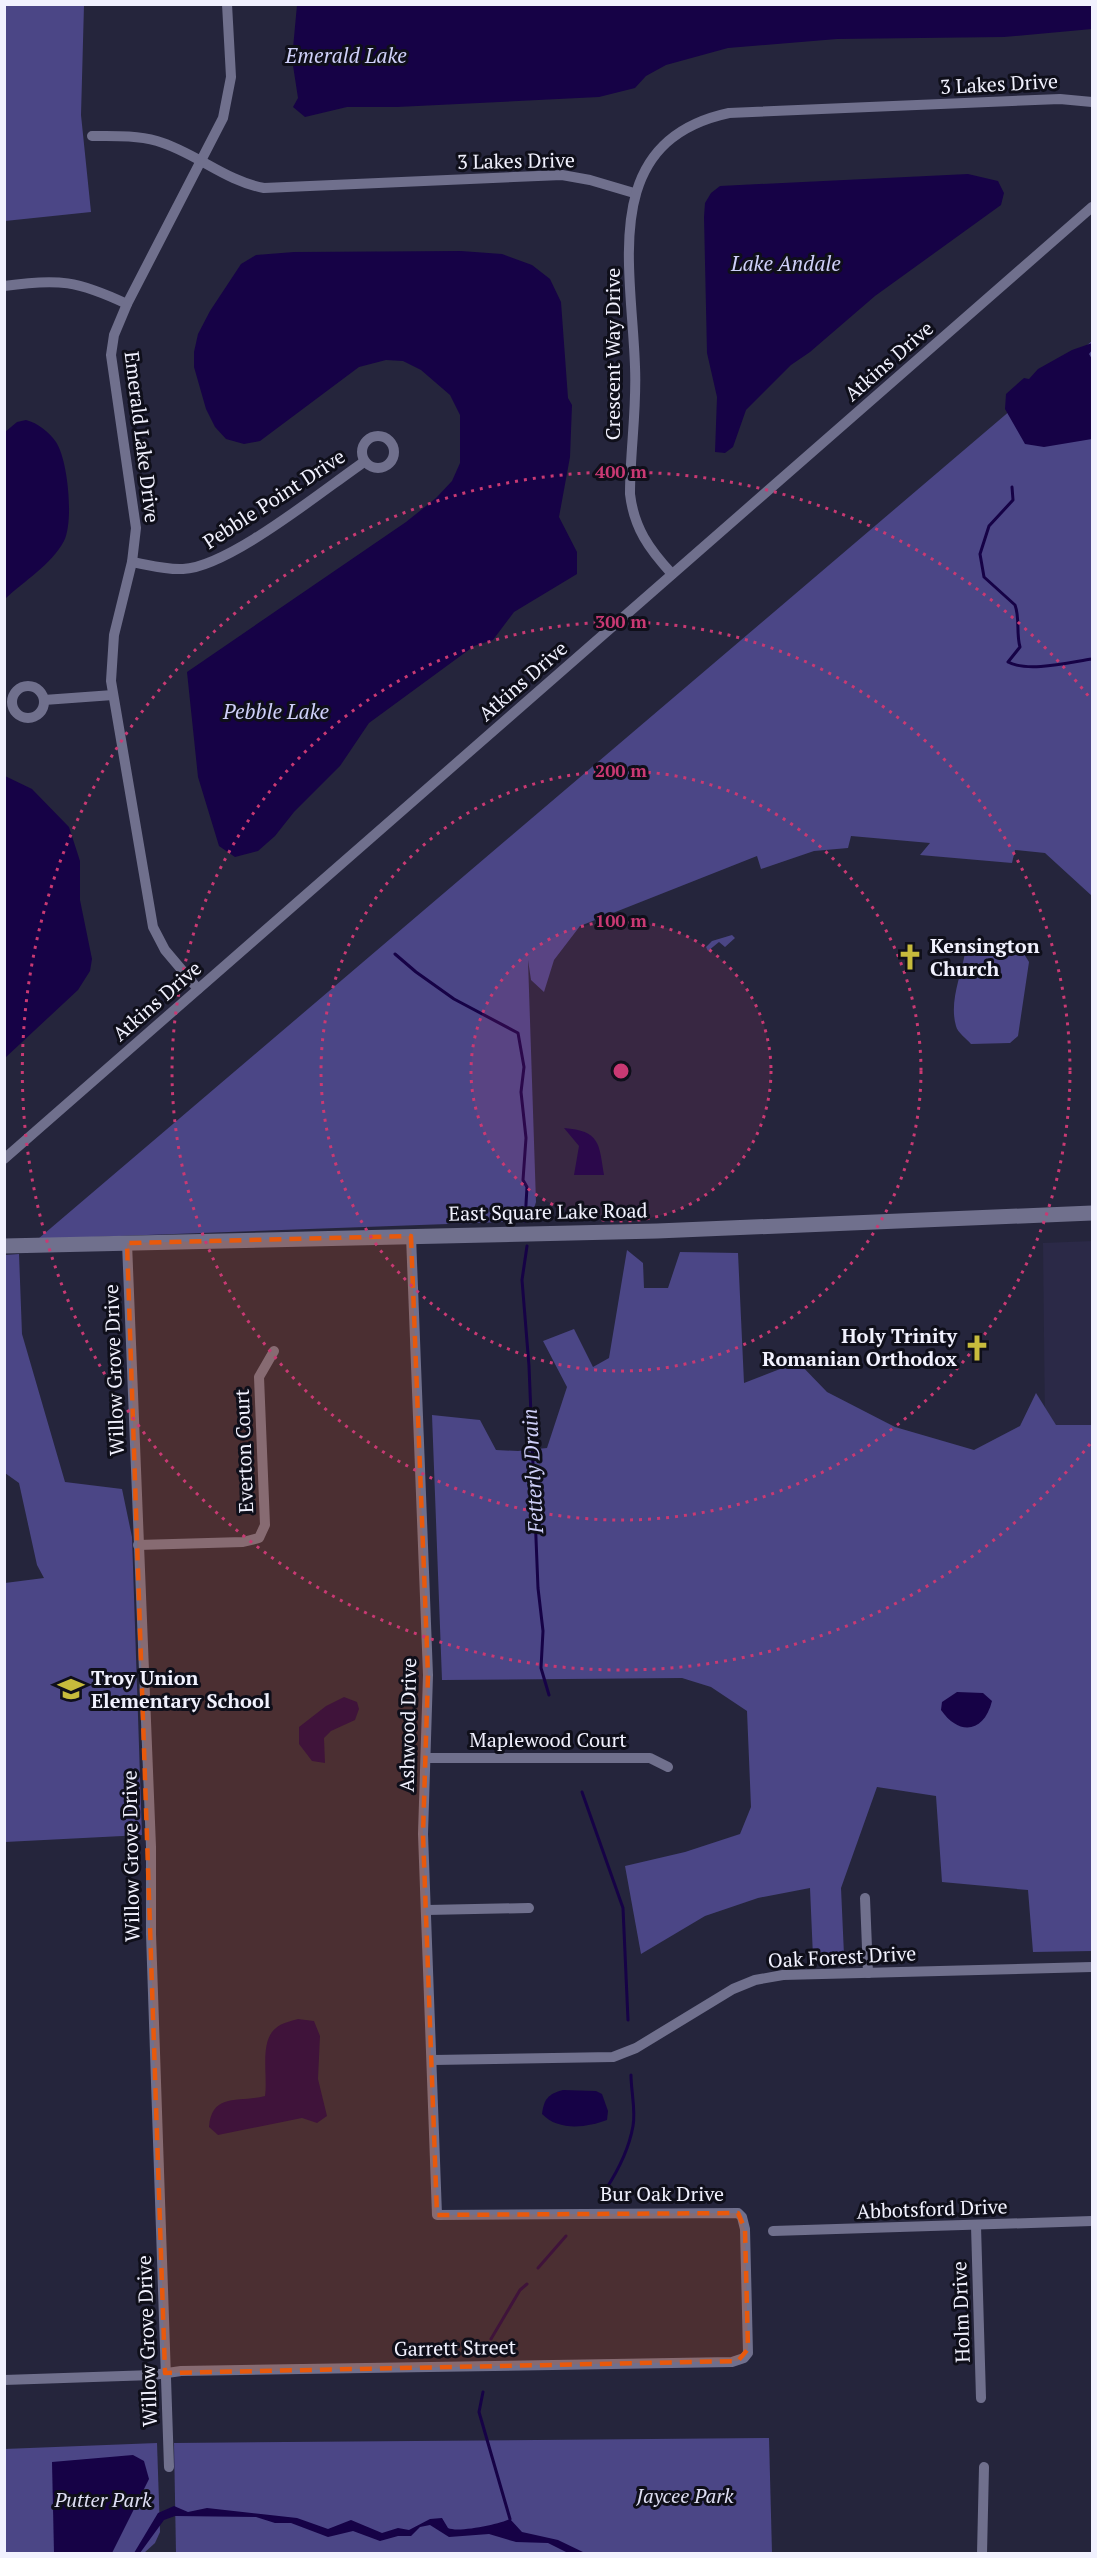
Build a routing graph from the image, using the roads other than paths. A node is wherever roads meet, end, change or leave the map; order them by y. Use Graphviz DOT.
graph roads {
  1 [pos="227,4"];
  2 [pos="1092,102"];
  3 [pos="92,136"];
  4 [pos="201,161"];
  5 [pos="634,193"];
  6 [pos="1092,207"];
  7 [pos="4,286"];
  8 [pos="127,304"];
  9 [pos="364,462"];
  10 [pos="132,562"];
  11 [pos="672,574"];
  12 [pos="113,695"];
  13 [pos="44,700"];
  14 [pos="198,989"];
  15 [pos="4,1159"];
  16 [pos="1092,1214"];
  17 [pos="411,1236"];
  18 [pos="126,1243"];
  19 [pos="4,1246"];
  20 [pos="274,1351"];
  21 [pos="138,1545"];
  22 [pos="426,1758"];
  23 [pos="668,1767"];
  24 [pos="865,1898"];
  25 [pos="529,1908"];
  26 [pos="427,1910"];
  27 [pos="1092,1967"];
  28 [pos="868,1972"];
  29 [pos="433,2060"];
  30 [pos="437,2215"];
  31 [pos="1092,2221"];
  32 [pos="976,2226"];
  33 [pos="773,2231"];
  34 [pos="744,2358"];
  35 [pos="165,2373"];
  36 [pos="4,2380"];
  37 [pos="981,2398"];
  38 [pos="169,2467"];
  39 [pos="984,2467"];
  40 [pos="982,2553"];
  1 -- 4 [label="street, Emerald Lake Drive"];
  2 -- 5 [label="street, 3 Lakes Drive"];
  3 -- 4 [label="street, 3 Lakes Drive"];
  4 -- 5 [label="street, 3 Lakes Drive"];
  4 -- 8 [label="street, Emerald Lake Drive"];
  5 -- 11 [label="street, Crescent Way Drive"];
  6 -- 11 [label="street, Atkins Drive"];
  7 -- 8 [label="street"];
  8 -- 10 [label="street, Emerald Lake Drive"];
  9 -- 10 [label="street, Pebble Point Drive"];
  10 -- 12 [label="street, Emerald Lake Drive"];
  11 -- 14 [label="street, Atkins Drive"];
  12 -- 13 [label="street"];
  12 -- 14 [label="street, Emerald Lake Drive"];
  14 -- 15 [label="street, Atkins Drive"];
  16 -- 17 [label="main road, East Square Lake Road"];
  17 -- 18 [label="main road, East Square Lake Road"];
  17 -- 22 [label="street, Ashwood Drive"];
  18 -- 19 [label="main road, East Square Lake Road"];
  18 -- 21 [label="street, Willow Grove Drive"];
  20 -- 21 [label="street, Everton Court"];
  21 -- 35 [label="street, Willow Grove Drive"];
  22 -- 23 [label="street, Maplewood Court"];
  22 -- 26 [label="street, Ashwood Drive"];
  24 -- 28 [label="street"];
  25 -- 26 [label="street"];
  26 -- 29 [label="street, Ashwood Drive"];
  27 -- 28 [label="street, Oak Forest Drive"];
  28 -- 29 [label="street, Oak Forest Drive"];
  29 -- 30 [label="street, Ashwood Drive"];
  30 -- 34 [label="street, Bur Oak Drive"];
  31 -- 32 [label="street, Abbotsford Drive"];
  32 -- 33 [label="street, Abbotsford Drive"];
  32 -- 37 [label="street, Holm Drive"];
  34 -- 35 [label="street, Garrett Street"];
  35 -- 36 [label="street, Garrett Street"];
  35 -- 38 [label="street, Willow Grove Drive"];
  39 -- 40 [label="street"];
}
